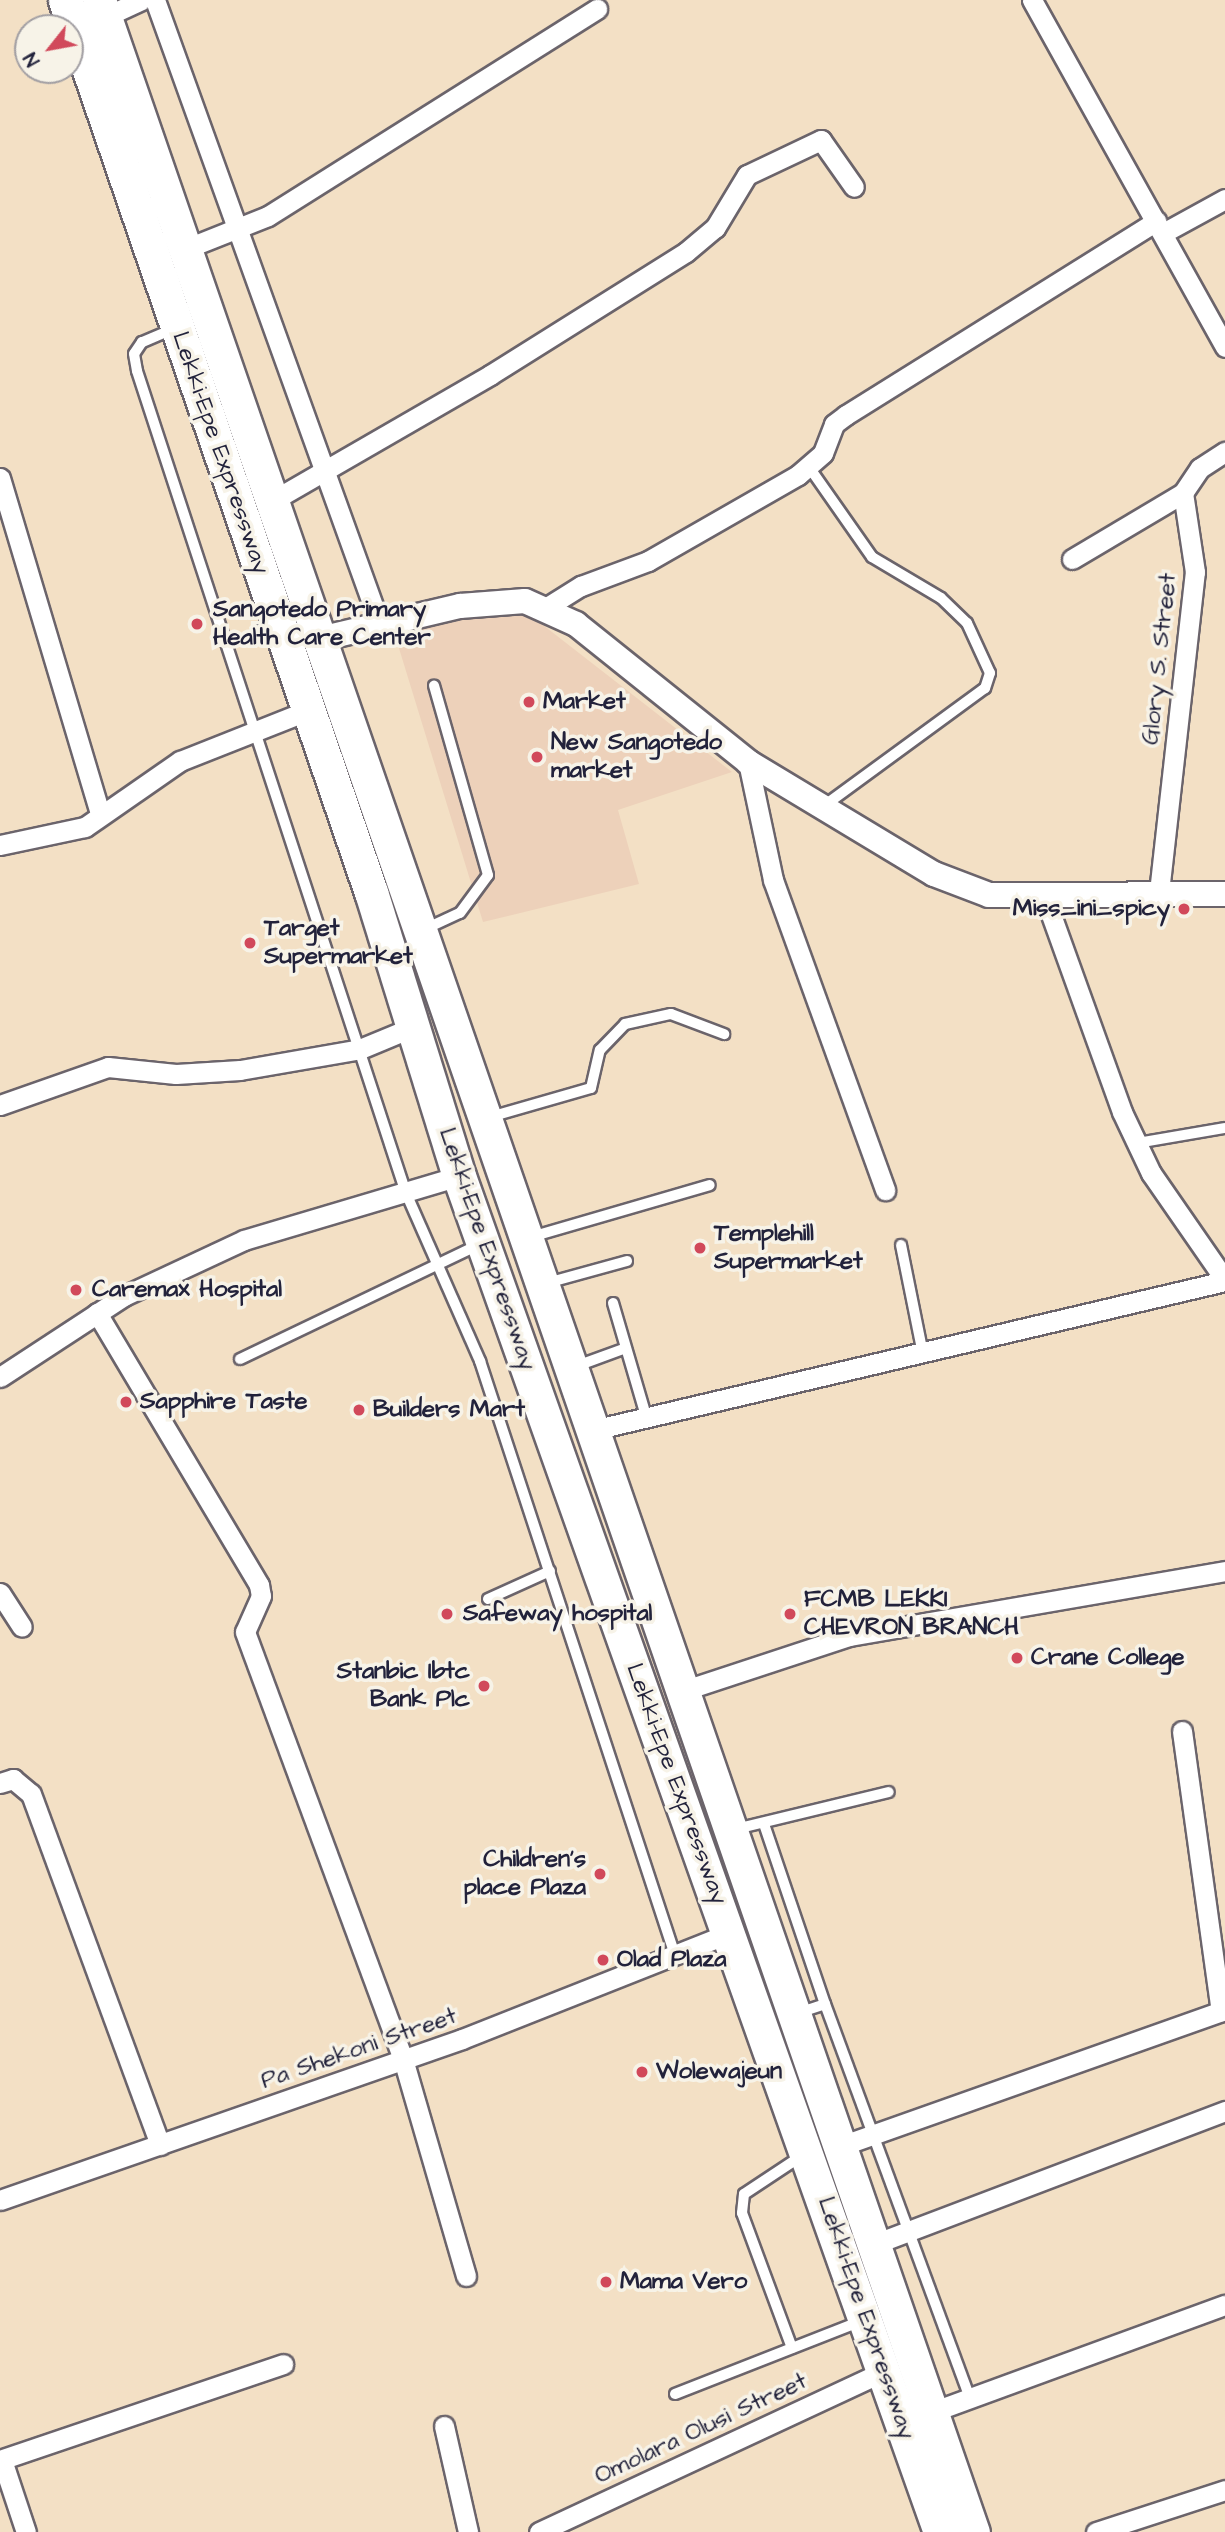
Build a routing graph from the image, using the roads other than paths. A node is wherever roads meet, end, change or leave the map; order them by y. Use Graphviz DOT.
graph roads {
  1 [pos="65,0"];
  2 [pos="141,0"];
  3 [pos="155,0"];
  4 [pos="1032,0"];
  5 [pos="102,9"];
  6 [pos="597,9"];
  7 [pos="854,187"];
  8 [pos="1225,200"];
  9 [pos="1160,227"];
  10 [pos="243,230"];
  11 [pos="185,249"];
  12 [pos="177,327"];
  13 [pos="1225,347"];
  14 [pos="1225,452"];
  15 [pos="809,467"];
  16 [pos="322,472"];
  17 [pos="0,478"];
  18 [pos="1183,493"];
  19 [pos="272,501"];
  20 [pos="1072,559"];
  21 [pos="547,607"];
  22 [pos="380,625"];
  23 [pos="320,639"];
  24 [pos="434,686"];
  25 [pos="309,710"];
  26 [pos="250,731"];
  27 [pos="748,762"];
  28 [pos="821,808"];
  29 [pos="100,814"];
  30 [pos="0,845"];
  31 [pos="1159,891"];
  32 [pos="1225,894"];
  33 [pos="1045,898"];
  34 [pos="421,931"];
  35 [pos="413,1027"];
  36 [pos="724,1034"];
  37 [pos="360,1049"];
  38 [pos="0,1105"];
  39 [pos="486,1118"];
  40 [pos="1225,1128"];
  41 [pos="1137,1143"];
  42 [pos="459,1176"];
  43 [pos="710,1185"];
  44 [pos="885,1190"];
  45 [pos="406,1193"];
  46 [pos="527,1238"];
  47 [pos="483,1242"];
  48 [pos="901,1245"];
  49 [pos="435,1260"];
  50 [pos="627,1261"];
  51 [pos="1225,1281"];
  52 [pos="543,1284"];
  53 [pos="613,1303"];
  54 [pos="97,1313"];
  55 [pos="626,1348"];
  56 [pos="922,1349"];
  57 [pos="240,1359"];
  58 [pos="572,1368"];
  59 [pos="0,1377"];
  60 [pos="646,1416"];
  61 [pos="593,1430"];
  62 [pos="550,1571"];
  63 [pos="1225,1571"];
  64 [pos="0,1593"];
  65 [pos="488,1599"];
  66 [pos="22,1627"];
  67 [pos="682,1691"];
  68 [pos="1182,1731"];
  69 [pos="0,1783"];
  70 [pos="889,1792"];
  71 [pos="764,1824"];
  72 [pos="729,1831"];
  73 [pos="730,1933"];
  74 [pos="675,1955"];
  75 [pos="825,2004"];
  76 [pos="1223,2010"];
  77 [pos="794,2015"];
  78 [pos="403,2059"];
  79 [pos="1225,2111"];
  80 [pos="873,2135"];
  81 [pos="160,2145"];
  82 [pos="823,2150"];
  83 [pos="0,2200"];
  84 [pos="909,2231"];
  85 [pos="872,2245"];
  86 [pos="466,2276"];
  87 [pos="1225,2305"];
  88 [pos="866,2319"];
  89 [pos="792,2348"];
  90 [pos="283,2364"];
  91 [pos="885,2371"];
  92 [pos="675,2394"];
  93 [pos="970,2398"];
  94 [pos="932,2412"];
  95 [pos="444,2426"];
  96 [pos="1,2460"];
  97 [pos="1225,2490"];
  98 [pos="26,2532"];
  99 [pos="468,2532"];
  100 [pos="539,2532"];
  101 [pos="940,2532"];
  102 [pos="973,2532"];
  103 [pos="1096,2532"];
  1 -- 12 [label="highway, Lekki-Epe Expressway"];
  2 -- 5 [label="street"];
  3 -- 10 [label="street"];
  4 -- 9 [label="street"];
  5 -- 11 [label="highway, Lekki-Epe Expressway"];
  6 -- 10 [label="street"];
  7 -- 16 [label="street"];
  8 -- 9 [label="street"];
  9 -- 13 [label="street"];
  9 -- 15 [label="street"];
  10 -- 11 [label="street"];
  10 -- 16 [label="street"];
  11 -- 19 [label="highway, Lekki-Epe Expressway"];
  12 -- 25 [label="highway, Lekki-Epe Expressway"];
  12 -- 26 [label="lane"];
  14 -- 18 [label="street"];
  15 -- 21 [label="street"];
  15 -- 28 [label="lane"];
  16 -- 19 [label="street"];
  16 -- 22 [label="street"];
  17 -- 29 [label="street"];
  18 -- 20 [label="street"];
  18 -- 31 [label="street, Glory S. Street"];
  19 -- 23 [label="highway, Lekki-Epe Expressway"];
  21 -- 22 [label="street"];
  21 -- 27 [label="street"];
  22 -- 23 [label="street"];
  23 -- 34 [label="highway, Lekki-Epe Expressway"];
  24 -- 34 [label="lane"];
  25 -- 26 [label="street"];
  25 -- 35 [label="highway, Lekki-Epe Expressway"];
  26 -- 29 [label="street"];
  26 -- 37 [label="lane"];
  27 -- 28 [label="street"];
  27 -- 44 [label="street"];
  28 -- 33 [label="street"];
  29 -- 30 [label="street"];
  31 -- 32 [label="street"];
  31 -- 33 [label="street"];
  33 -- 41 [label="street"];
  34 -- 39 [label="highway, Lekki-Epe Expressway"];
  35 -- 37 [label="street"];
  35 -- 42 [label="highway, Lekki-Epe Expressway"];
  36 -- 39 [label="lane"];
  37 -- 38 [label="street"];
  37 -- 45 [label="lane"];
  39 -- 46 [label="highway, Lekki-Epe Expressway"];
  40 -- 41 [label="lane"];
  41 -- 51 [label="street"];
  42 -- 45 [label="street"];
  42 -- 47 [label="highway, Lekki-Epe Expressway"];
  43 -- 46 [label="lane"];
  45 -- 49 [label="lane"];
  45 -- 54 [label="street"];
  46 -- 52 [label="highway, Lekki-Epe Expressway"];
  47 -- 49 [label="lane"];
  47 -- 73 [label="highway, Lekki-Epe Expressway"];
  48 -- 56 [label="lane"];
  49 -- 57 [label="lane"];
  49 -- 62 [label="lane"];
  50 -- 52 [label="lane"];
  51 -- 56 [label="street"];
  52 -- 58 [label="highway, Lekki-Epe Expressway"];
  53 -- 55 [label="lane"];
  54 -- 59 [label="street"];
  54 -- 78 [label="street"];
  55 -- 58 [label="lane"];
  55 -- 60 [label="lane"];
  56 -- 60 [label="street"];
  58 -- 61 [label="highway, Lekki-Epe Expressway"];
  60 -- 61 [label="street"];
  61 -- 67 [label="highway, Lekki-Epe Expressway"];
  62 -- 65 [label="lane"];
  62 -- 74 [label="lane"];
  63 -- 67 [label="street"];
  64 -- 66 [label="street"];
  67 -- 72 [label="highway, Lekki-Epe Expressway"];
  68 -- 76 [label="street"];
  69 -- 81 [label="street"];
  70 -- 71 [label="lane"];
  71 -- 72 [label="lane"];
  71 -- 75 [label="lane"];
  72 -- 77 [label="highway, Lekki-Epe Expressway"];
  73 -- 74 [label="street, Pa Shekoni Street"];
  73 -- 82 [label="highway, Lekki-Epe Expressway"];
  74 -- 78 [label="street, Pa Shekoni Street"];
  75 -- 77 [label="lane"];
  75 -- 80 [label="lane"];
  76 -- 80 [label="street"];
  77 -- 82 [label="highway, Lekki-Epe Expressway"];
  78 -- 81 [label="street, Pa Shekoni Street"];
  78 -- 86 [label="street"];
  79 -- 84 [label="street"];
  80 -- 82 [label="street"];
  80 -- 84 [label="lane"];
  81 -- 83 [label="street, Pa Shekoni Street"];
  82 -- 85 [label="highway, Lekki-Epe Expressway"];
  82 -- 88 [label="highway, Lekki-Epe Expressway"];
  82 -- 89 [label="lane"];
  84 -- 85 [label="street"];
  84 -- 93 [label="lane"];
  85 -- 94 [label="highway, Lekki-Epe Expressway"];
  87 -- 93 [label="street"];
  88 -- 89 [label="lane"];
  88 -- 91 [label="highway, Lekki-Epe Expressway"];
  89 -- 92 [label="lane"];
  90 -- 96 [label="street"];
  91 -- 100 [label="street, Omolara Olusi Street"];
  91 -- 101 [label="highway, Lekki-Epe Expressway"];
  93 -- 94 [label="street"];
  94 -- 102 [label="highway, Lekki-Epe Expressway"];
  95 -- 99 [label="street"];
  96 -- 98 [label="street"];
  97 -- 103 [label="street"];
}
